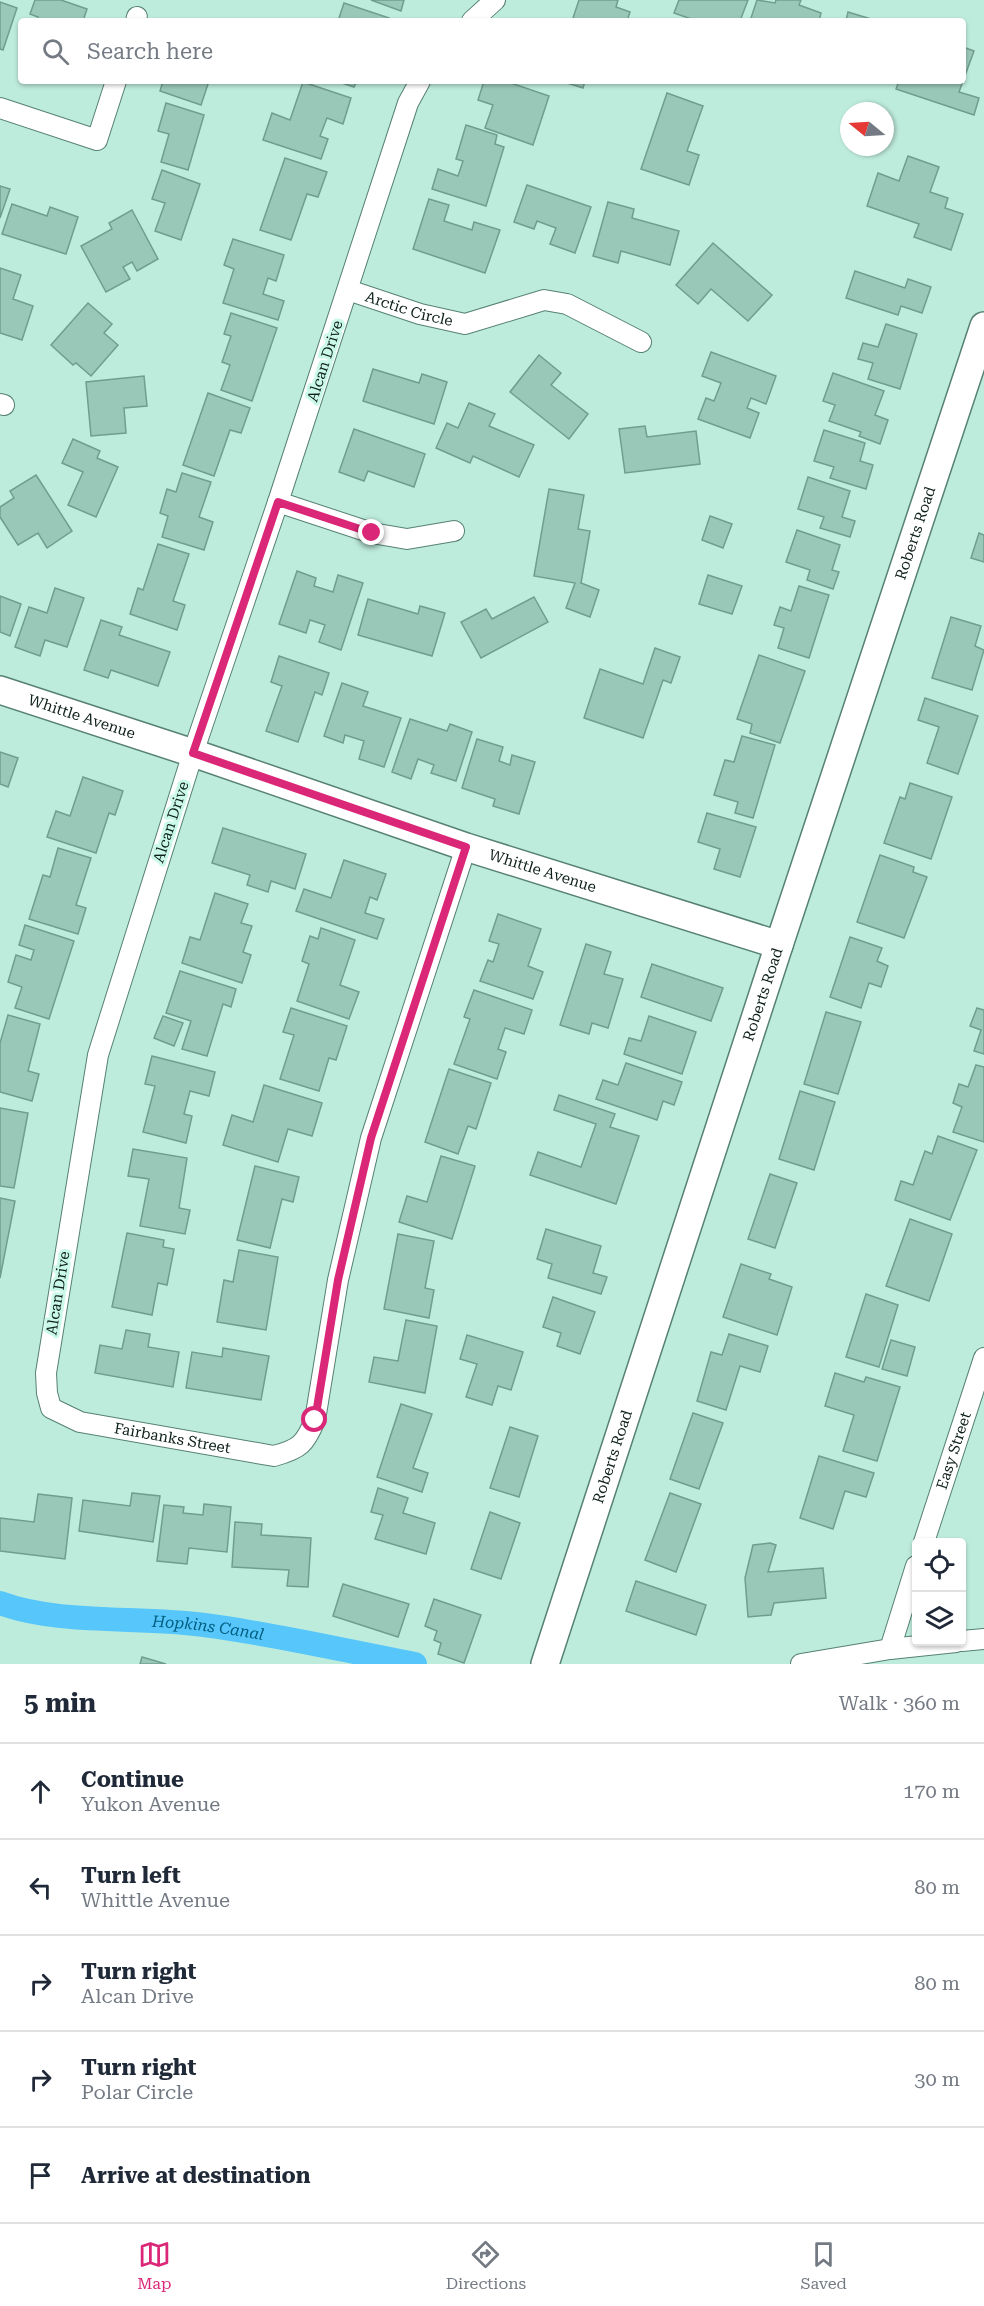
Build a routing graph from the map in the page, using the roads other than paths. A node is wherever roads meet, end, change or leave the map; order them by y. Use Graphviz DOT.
graph roads {
  1 [pos="495,0"];
  2 [pos="475,18"];
  3 [pos="115,84"];
  4 [pos="418,84"];
  5 [pos="0,108"];
  6 [pos="348,290"];
  7 [pos="984,327"];
  8 [pos="641,342"];
  9 [pos="278,502"];
  10 [pos="454,531"];
  11 [pos="0,690"];
  12 [pos="193,753"];
  13 [pos="466,847"];
  14 [pos="779,945"];
  15 [pos="984,1358"];
  16 [pos="51,1407"];
  17 [pos="925,1538"];
  18 [pos="912,1579"];
  19 [pos="984,1639"];
  20 [pos="966,1641"];
  21 [pos="912,1646"];
  22 [pos="890,1648"];
  23 [pos="548,1663"];
  24 [pos="801,1664"];
  1 -- 2 [label="street"];
  3 -- 5 [label="street"];
  4 -- 6 [label="street, Alcan Drive"];
  6 -- 8 [label="street, Arctic Circle"];
  6 -- 9 [label="street, Alcan Drive"];
  7 -- 14 [label="street, Roberts Road"];
  9 -- 10 [label="street"];
  9 -- 12 [label="street, Alcan Drive"];
  11 -- 12 [label="street, Whittle Avenue"];
  12 -- 13 [label="street, Whittle Avenue"];
  12 -- 16 [label="street, Alcan Drive"];
  13 -- 14 [label="street, Whittle Avenue"];
  13 -- 16 [label="street, Fairbanks Street"];
  14 -- 23 [label="street, Roberts Road"];
  15 -- 17 [label="street, Easy Street"];
  18 -- 22 [label="street"];
  19 -- 20 [label="street"];
  21 -- 22 [label="street"];
  22 -- 24 [label="street"];
}
